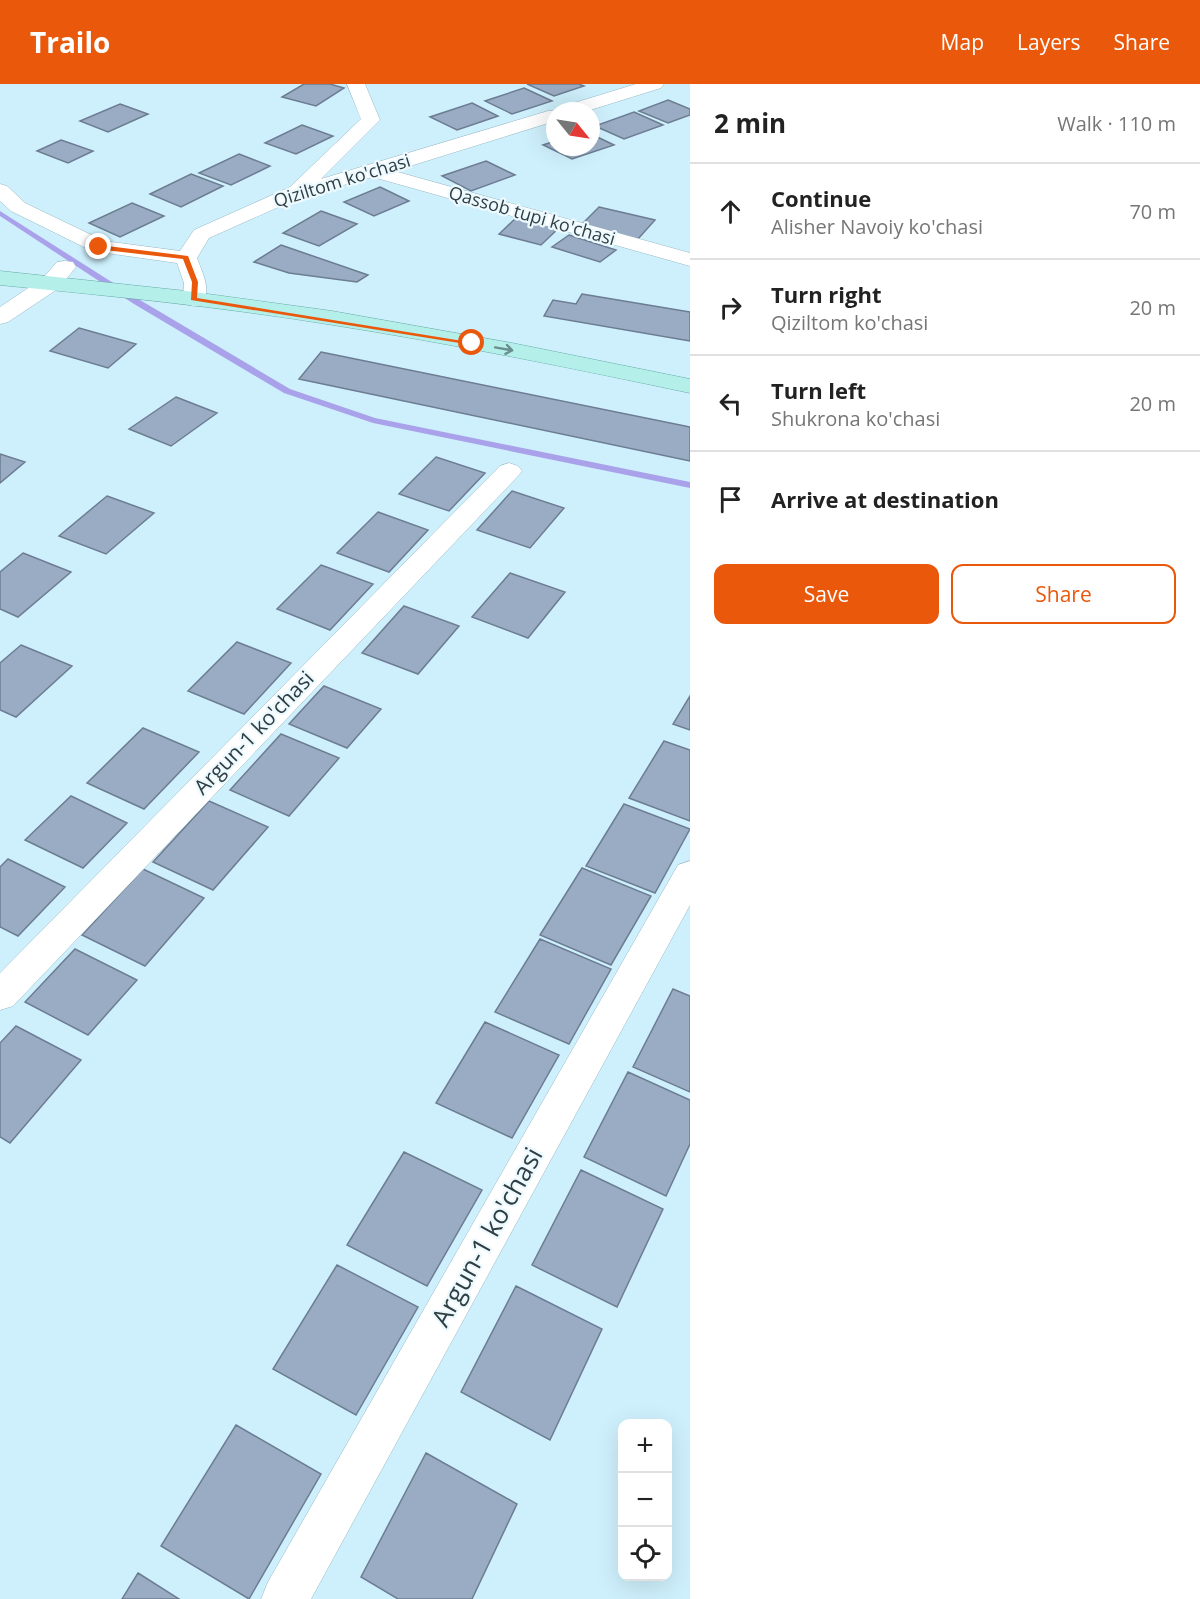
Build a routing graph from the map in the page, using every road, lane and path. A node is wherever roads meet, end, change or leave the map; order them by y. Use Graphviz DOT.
graph roads {
  1 [pos="356,84"];
  2 [pos="655,84"];
  3 [pos="597,102"];
  4 [pos="546,118"];
  5 [pos="373,171"];
  6 [pos="0,190"];
  7 [pos="296,192"];
  8 [pos="186,258"];
  9 [pos="0,260"];
  10 [pos="690,260"];
  11 [pos="58,275"];
  12 [pos="0,278"];
  13 [pos="103,280"];
  14 [pos="194,291"];
  15 [pos="0,317"];
  16 [pos="690,368"];
  17 [pos="690,386"];
  18 [pos="509,471"];
  19 [pos="690,874"];
  20 [pos="0,996"];
  21 [pos="285,1599"];
  1 -- 7 [label="street"];
  2 -- 3 [label="street"];
  4 -- 5 [label="street, Qiziltom ko'chasi"];
  5 -- 7 [label="street, Qiziltom ko'chasi"];
  5 -- 10 [label="street, Qassob tupi ko'chasi"];
  6 -- 8 [label="street"];
  7 -- 8 [label="street, Qiziltom ko'chasi"];
  8 -- 14 [label="street"];
  9 -- 11 [label="main road"];
  11 -- 12 [label="main road"];
  11 -- 13 [label="main road"];
  11 -- 15 [label="street"];
  13 -- 14 [label="main road"];
  13 -- 14 [label="main road"];
  14 -- 16 [label="main road"];
  14 -- 17 [label="main road, one-way"];
  18 -- 20 [label="street, Argun-1 ko'chasi"];
  19 -- 21 [label="street, Argun-1 ko'chasi"];
}
